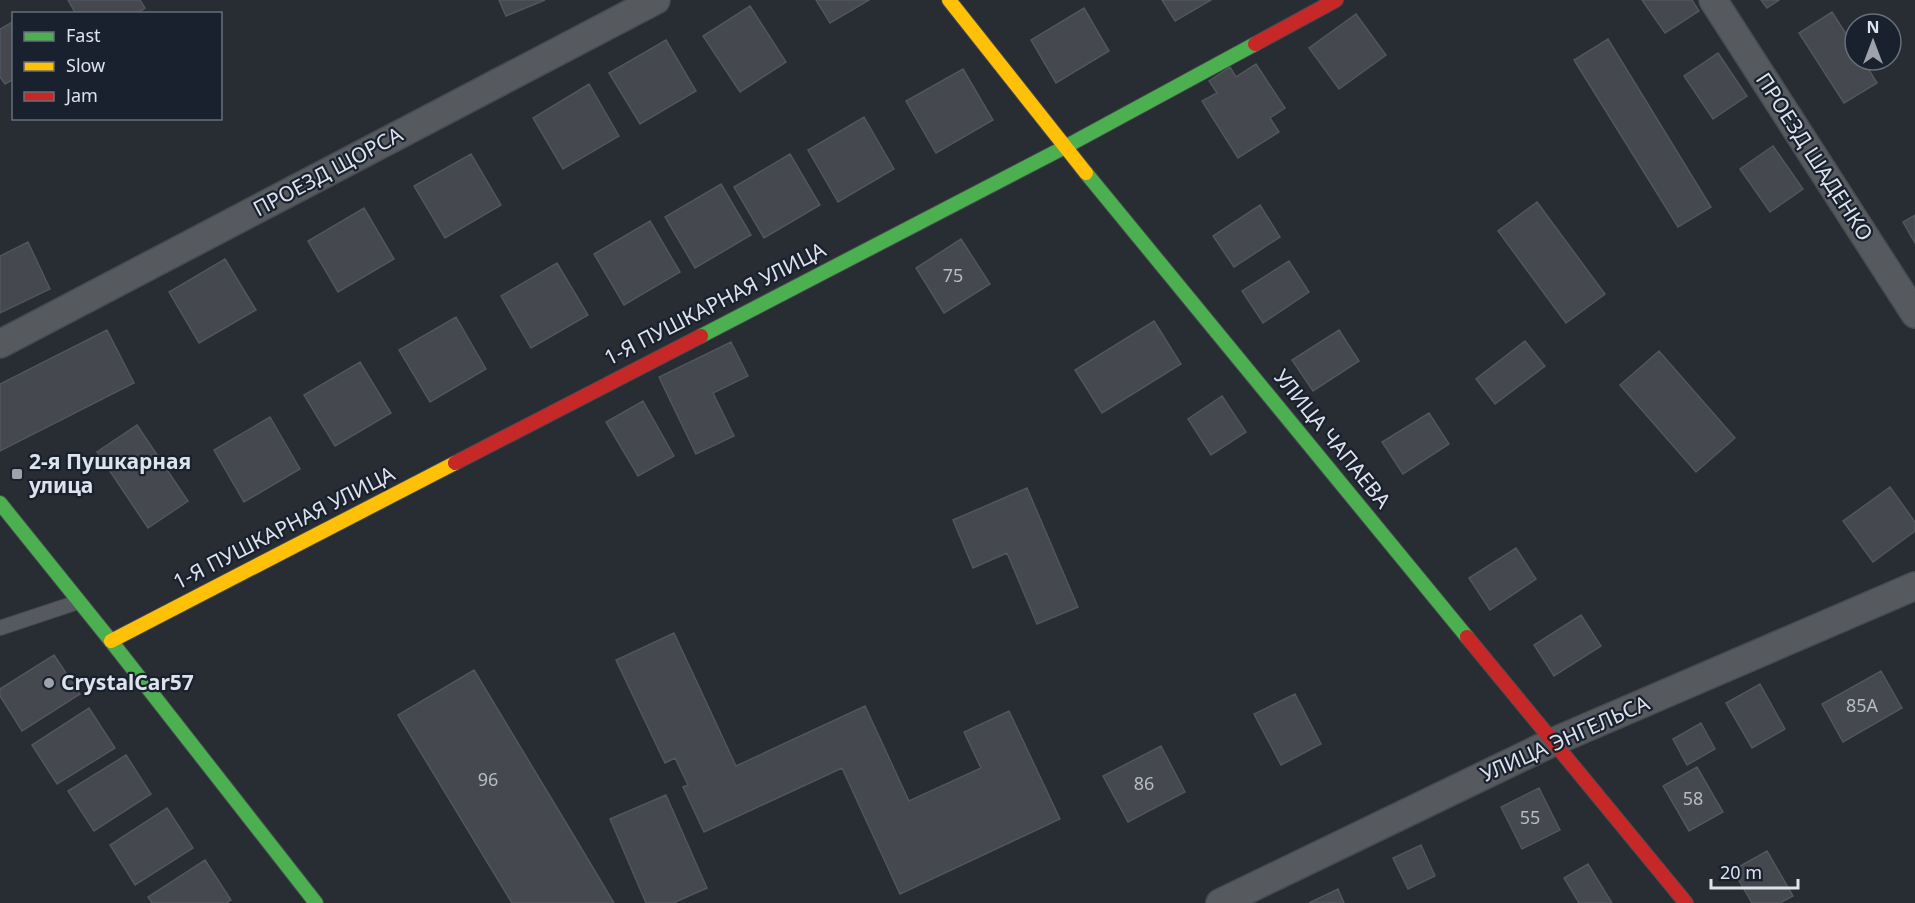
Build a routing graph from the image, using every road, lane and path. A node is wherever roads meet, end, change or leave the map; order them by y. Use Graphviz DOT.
graph roads {
  1 [pos="656,0"];
  2 [pos="949,0"];
  3 [pos="1336,0"];
  4 [pos="1713,0"];
  5 [pos="1065,147"];
  6 [pos="1915,314"];
  7 [pos="0,344"];
  8 [pos="0,503"];
  9 [pos="1915,586"];
  10 [pos="79,601"];
  11 [pos="0,628"];
  12 [pos="111,641"];
  13 [pos="1553,742"];
  14 [pos="316,903"];
  15 [pos="1220,903"];
  16 [pos="1686,903"];
  1 -- 7 [label="street, ПРОЕЗД ЩОРСА"];
  2 -- 5 [label="street, УЛИЦА ЧАПАЕВА"];
  3 -- 5 [label="street, 1-Я ПУШКАРНАЯ УЛИЦА"];
  4 -- 6 [label="street, ПРОЕЗД ШАДЕНКО"];
  5 -- 12 [label="street, 1-Я ПУШКАРНАЯ УЛИЦА"];
  5 -- 13 [label="street, УЛИЦА ЧАПАЕВА"];
  8 -- 10 [label="street"];
  9 -- 13 [label="street, УЛИЦА ЭНГЕЛЬСА"];
  10 -- 11 [label="lane"];
  10 -- 12 [label="street"];
  12 -- 14 [label="street"];
  13 -- 15 [label="street, УЛИЦА ЭНГЕЛЬСА"];
  13 -- 16 [label="street, УЛИЦА ЧАПАЕВА"];
}
